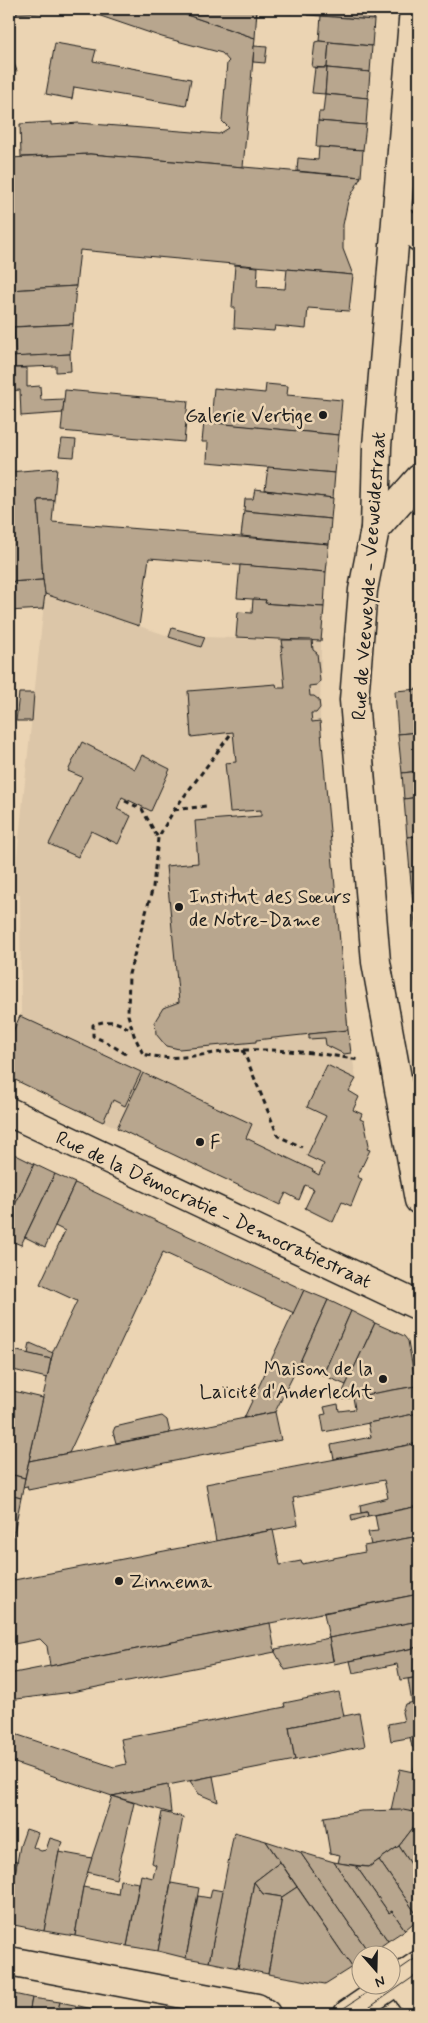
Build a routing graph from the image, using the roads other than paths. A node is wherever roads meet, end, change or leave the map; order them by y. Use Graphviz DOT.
graph roads {
  1 [pos="414,9"];
  2 [pos="397,216"];
  3 [pos="419,237"];
  4 [pos="419,479"];
  5 [pos="375,529"];
  6 [pos="9,1112"];
  7 [pos="419,1200"];
  8 [pos="419,1306"];
  9 [pos="9,1960"];
  10 [pos="400,1980"];
  11 [pos="374,1996"];
  12 [pos="419,2008"];
  13 [pos="266,2014"];
  14 [pos="348,2014"];
  1 -- 2 [label="street, Rue de Veeweyde - Veeweidestraat"];
  2 -- 3 [label="street"];
  2 -- 5 [label="street, Rue de Veeweyde - Veeweidestraat"];
  4 -- 5 [label="street"];
  5 -- 7 [label="street, Rue de Veeweyde - Veeweidestraat"];
  6 -- 8 [label="street, Rue de la Démocratie - Democratiestraat"];
  9 -- 13 [label="street"];
  10 -- 12 [label="street"];
  11 -- 14 [label="street"];
}
